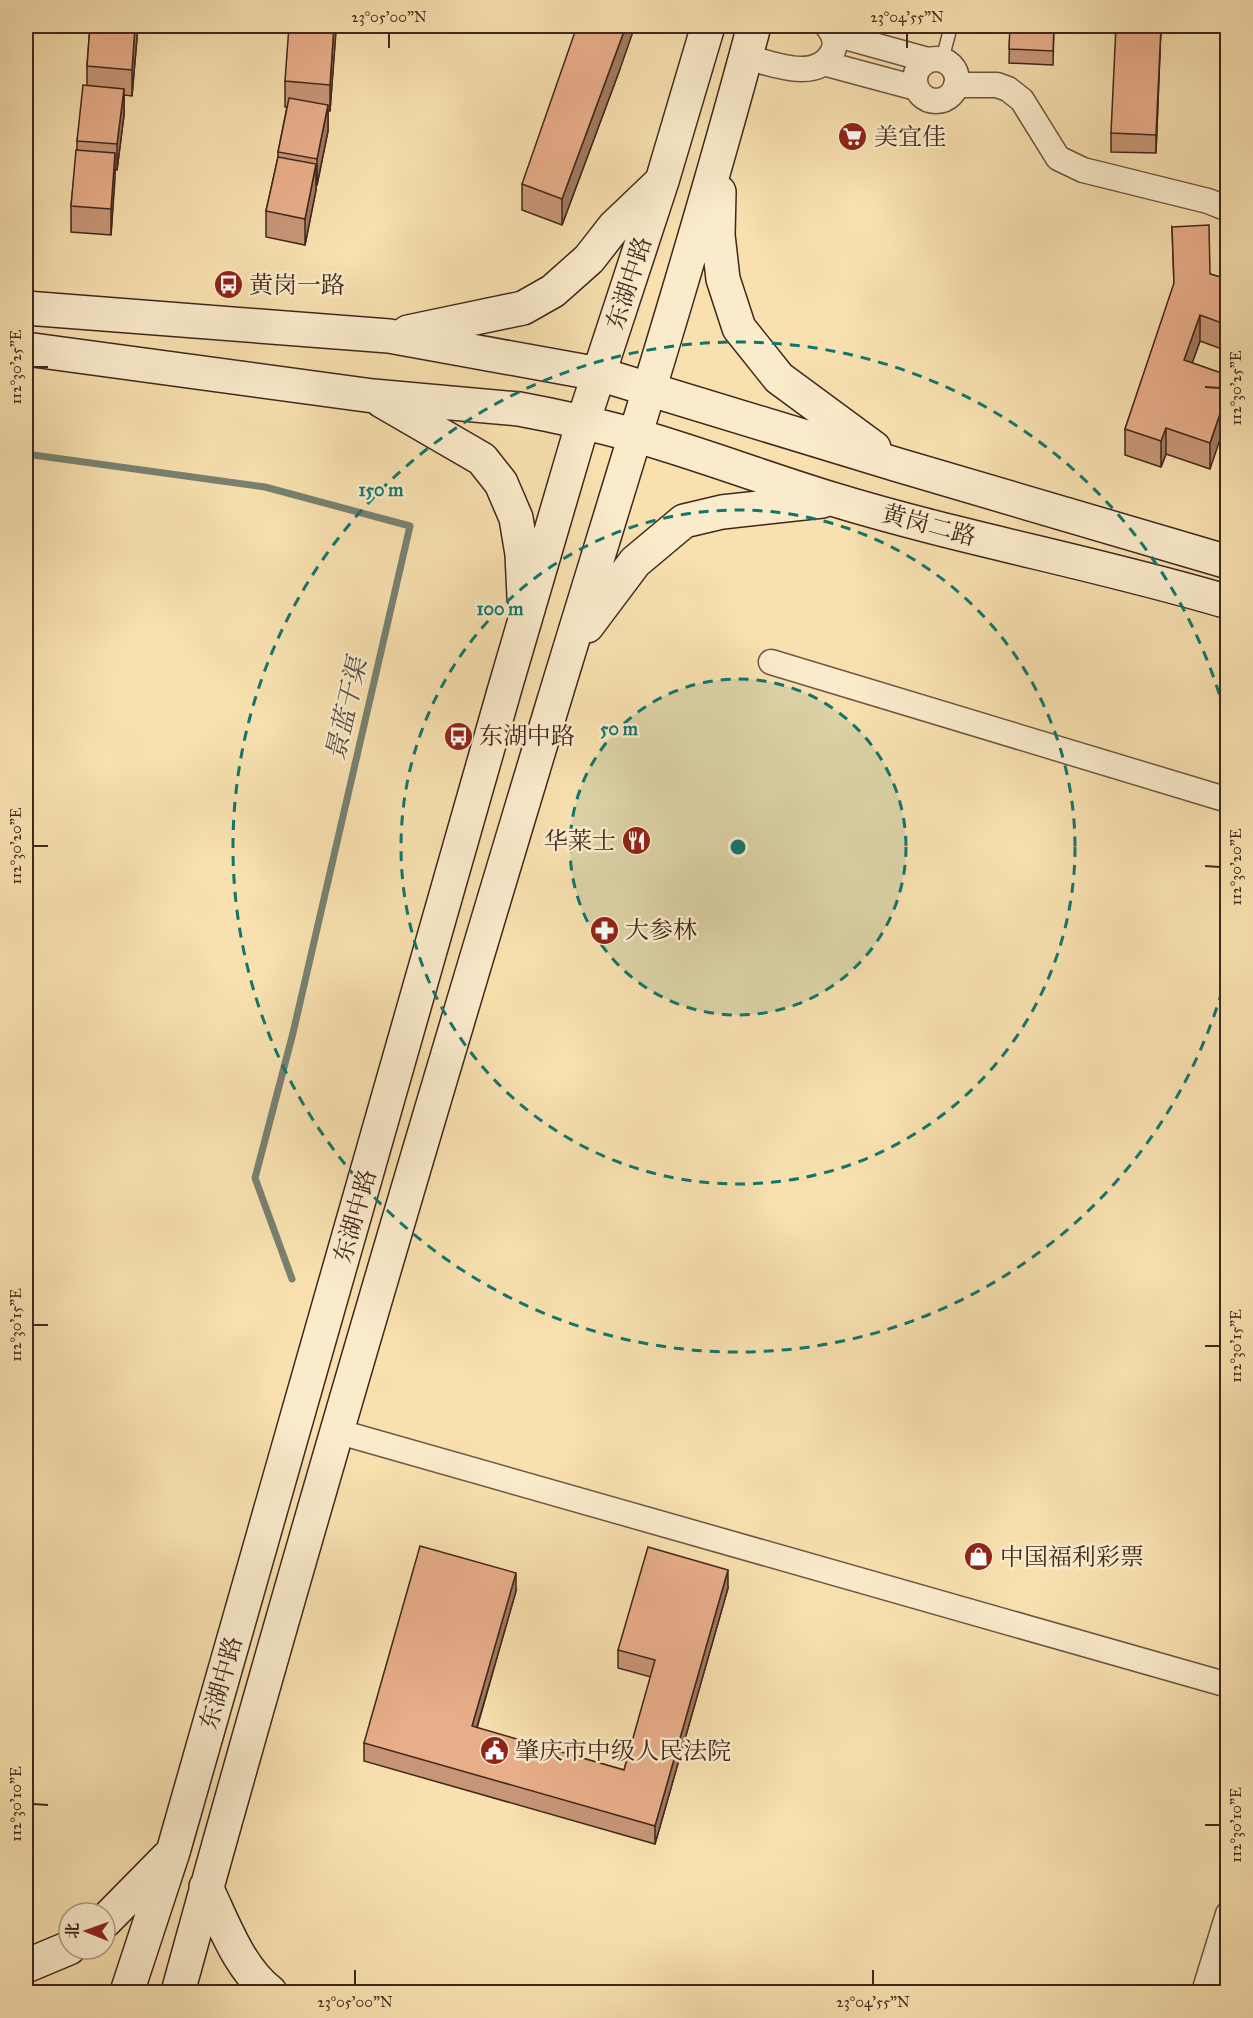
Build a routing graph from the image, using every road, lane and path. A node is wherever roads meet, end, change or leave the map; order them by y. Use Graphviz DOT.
graph roads {
  1 [pos="708,26"];
  2 [pos="754,26"];
  3 [pos="951,26"];
  4 [pos="831,30"];
  5 [pos="746,57"];
  6 [pos="935,60"];
  7 [pos="823,63"];
  8 [pos="956,85"];
  9 [pos="916,88"];
  10 [pos="686,98"];
  11 [pos="732,109"];
  12 [pos="721,152"];
  13 [pos="662,181"];
  14 [pos="1227,209"];
  15 [pos="26,308"];
  16 [pos="389,336"];
  17 [pos="26,349"];
  18 [pos="599,374"];
  19 [pos="649,389"];
  20 [pos="373,396"];
  21 [pos="583,422"];
  22 [pos="635,435"];
  23 [pos="898,465"];
  24 [pos="832,500"];
  25 [pos="1227,562"];
  26 [pos="1227,602"];
  27 [pos="525,622"];
  28 [pos="569,653"];
  29 [pos="771,662"];
  30 [pos="505,688"];
  31 [pos="553,702"];
  32 [pos="1227,800"];
  33 [pos="336,1431"];
  34 [pos="1227,1685"];
  35 [pos="173,1852"];
  36 [pos="206,1887"];
  37 [pos="117,1909"];
  38 [pos="1227,1914"];
  39 [pos="151,1920"];
  40 [pos="195,1929"];
  41 [pos="57,1953"];
  42 [pos="26,1966"];
  43 [pos="127,1992"];
  44 [pos="178,1992"];
  45 [pos="270,1992"];
  46 [pos="1204,1992"];
  1 -- 10 [label="main road, 东湖中路"];
  2 -- 5 [label="main road, 东湖中路"];
  3 -- 6 [label="lane"];
  4 -- 6 [label="street"];
  4 -- 7 [label="street"];
  5 -- 7 [label="street"];
  5 -- 11 [label="main road, 东湖中路"];
  6 -- 8 [label="street"];
  6 -- 9 [label="street"];
  7 -- 9 [label="street"];
  8 -- 9 [label="street"];
  8 -- 14 [label="street"];
  10 -- 11 [label="main road"];
  10 -- 13 [label="main road, 东湖中路"];
  11 -- 12 [label="main road, 东湖中路"];
  12 -- 19 [label="main road, 东湖中路"];
  12 -- 23 [label="main road"];
  13 -- 16 [label="main road"];
  13 -- 18 [label="main road, 东湖中路"];
  15 -- 16 [label="main road"];
  16 -- 18 [label="main road"];
  17 -- 20 [label="main road"];
  18 -- 19 [label="main road, 黄岗二路"];
  18 -- 21 [label="main road, 东湖中路"];
  19 -- 22 [label="main road, 东湖中路"];
  19 -- 23 [label="main road, 黄岗二路"];
  20 -- 21 [label="main road"];
  20 -- 27 [label="main road"];
  21 -- 22 [label="main road, 黄岗二路"];
  21 -- 27 [label="main road, 东湖中路"];
  22 -- 24 [label="main road, 黄岗二路"];
  22 -- 28 [label="main road, 东湖中路"];
  23 -- 25 [label="main road, 黄岗二路"];
  24 -- 26 [label="main road, 黄岗二路"];
  24 -- 28 [label="main road"];
  27 -- 30 [label="main road, 东湖中路"];
  28 -- 31 [label="main road, 东湖中路"];
  29 -- 32 [label="street"];
  30 -- 31 [label="main road"];
  30 -- 35 [label="main road, 东湖中路"];
  31 -- 33 [label="main road, 东湖中路"];
  33 -- 34 [label="street"];
  33 -- 36 [label="main road, 东湖中路"];
  35 -- 37 [label="main road"];
  35 -- 39 [label="main road, 东湖中路"];
  36 -- 40 [label="main road, 东湖中路"];
  36 -- 45 [label="main road"];
  38 -- 46 [label="street"];
  39 -- 40 [label="main road"];
  39 -- 43 [label="main road, 东湖中路"];
  40 -- 44 [label="main road, 东湖中路"];
  41 -- 42 [label="main road"];
}
